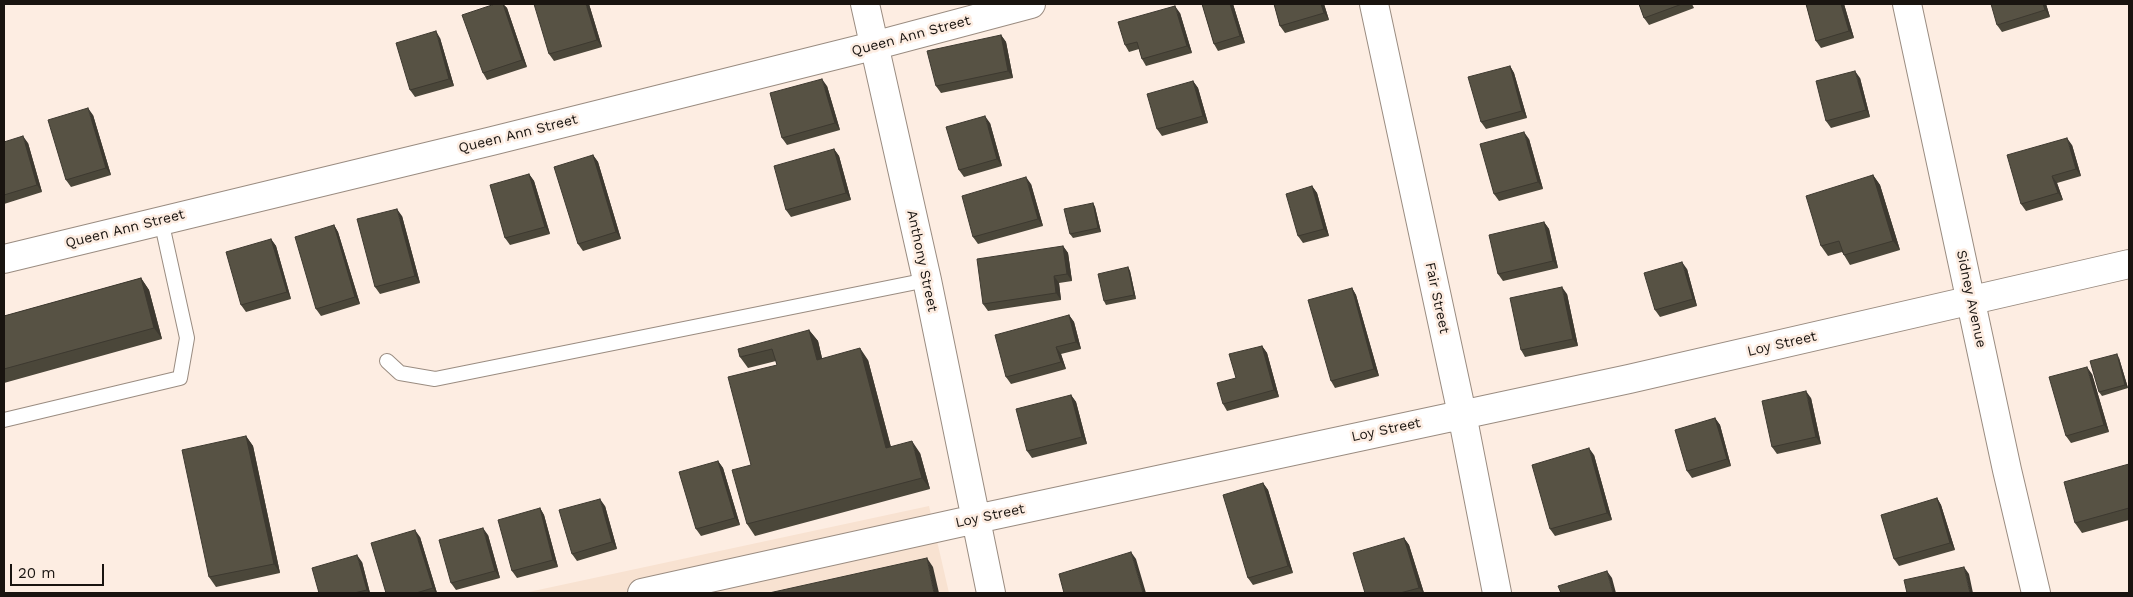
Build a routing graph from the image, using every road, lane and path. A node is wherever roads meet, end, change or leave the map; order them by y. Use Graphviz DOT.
graph roads {
  1 [pos="865,4"];
  2 [pos="1031,4"];
  3 [pos="1374,4"];
  4 [pos="1907,4"];
  5 [pos="873,46"];
  6 [pos="161,220"];
  7 [pos="4,258"];
  8 [pos="2129,264"];
  9 [pos="927,280"];
  10 [pos="1972,299"];
  11 [pos="387,361"];
  12 [pos="1462,414"];
  13 [pos="4,420"];
  14 [pos="976,519"];
  15 [pos="642,593"];
  16 [pos="991,593"];
  17 [pos="1497,593"];
  18 [pos="2036,593"];
  1 -- 5 [label="street, Anthony Street"];
  2 -- 5 [label="street, Queen Ann Street"];
  3 -- 12 [label="street, Fair Street"];
  4 -- 10 [label="street, Sidney Avenue"];
  5 -- 6 [label="street, Queen Ann Street"];
  5 -- 9 [label="street, Anthony Street"];
  6 -- 7 [label="street, Queen Ann Street"];
  6 -- 13 [label="lane"];
  8 -- 10 [label="street, Loy Street"];
  9 -- 11 [label="lane"];
  9 -- 14 [label="street, Anthony Street"];
  10 -- 12 [label="street, Loy Street"];
  10 -- 18 [label="street, Sidney Avenue"];
  12 -- 14 [label="street, Loy Street"];
  12 -- 17 [label="street, Fair Street"];
  14 -- 15 [label="street, Loy Street"];
  14 -- 16 [label="street, Anthony Street"];
}
